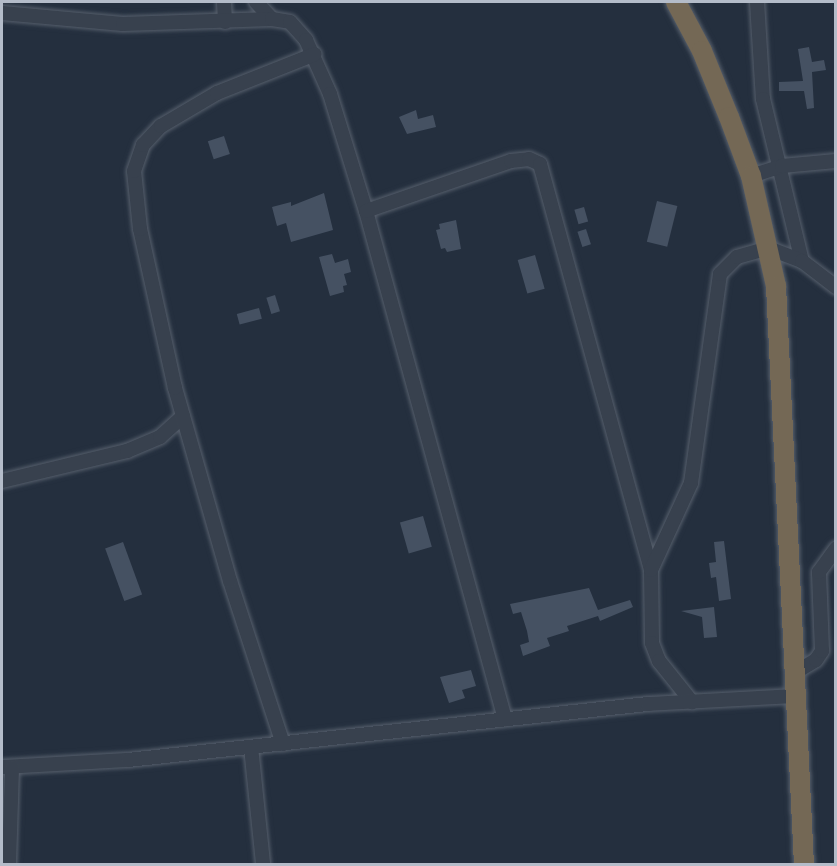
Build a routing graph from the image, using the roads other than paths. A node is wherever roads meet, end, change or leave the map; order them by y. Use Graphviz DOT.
graph roads {
  1 [pos="224,2"];
  2 [pos="256,2"];
  3 [pos="676,2"];
  4 [pos="757,2"];
  5 [pos="2,13"];
  6 [pos="272,19"];
  7 [pos="225,22"];
  8 [pos="315,54"];
  9 [pos="836,160"];
  10 [pos="782,166"];
  11 [pos="751,176"];
  12 [pos="366,211"];
  13 [pos="768,248"];
  14 [pos="802,261"];
  15 [pos="836,287"];
  16 [pos="183,416"];
  17 [pos="2,482"];
  18 [pos="836,549"];
  19 [pos="651,570"];
  20 [pos="796,672"];
  21 [pos="797,696"];
  22 [pos="692,702"];
  23 [pos="504,719"];
  24 [pos="283,744"];
  25 [pos="251,747"];
  26 [pos="7,767"];
  27 [pos="9,864"];
  28 [pos="263,864"];
  29 [pos="804,864"];
  1 -- 7 [label="street"];
  2 -- 6 [label="street"];
  3 -- 11 [label="highway"];
  4 -- 10 [label="street"];
  5 -- 7 [label="street"];
  6 -- 7 [label="street"];
  6 -- 8 [label="street"];
  8 -- 12 [label="street"];
  8 -- 16 [label="street"];
  9 -- 10 [label="street"];
  10 -- 11 [label="street"];
  10 -- 14 [label="street"];
  11 -- 13 [label="highway"];
  12 -- 19 [label="street"];
  12 -- 23 [label="street"];
  13 -- 14 [label="street"];
  13 -- 19 [label="street"];
  13 -- 20 [label="highway"];
  14 -- 15 [label="street"];
  16 -- 17 [label="street"];
  16 -- 24 [label="street"];
  18 -- 20 [label="street"];
  19 -- 22 [label="street"];
  20 -- 21 [label="highway"];
  21 -- 22 [label="street"];
  21 -- 29 [label="highway"];
  22 -- 23 [label="street"];
  23 -- 24 [label="street"];
  24 -- 25 [label="street"];
  25 -- 26 [label="street"];
  25 -- 28 [label="street"];
  26 -- 27 [label="street"];
}
